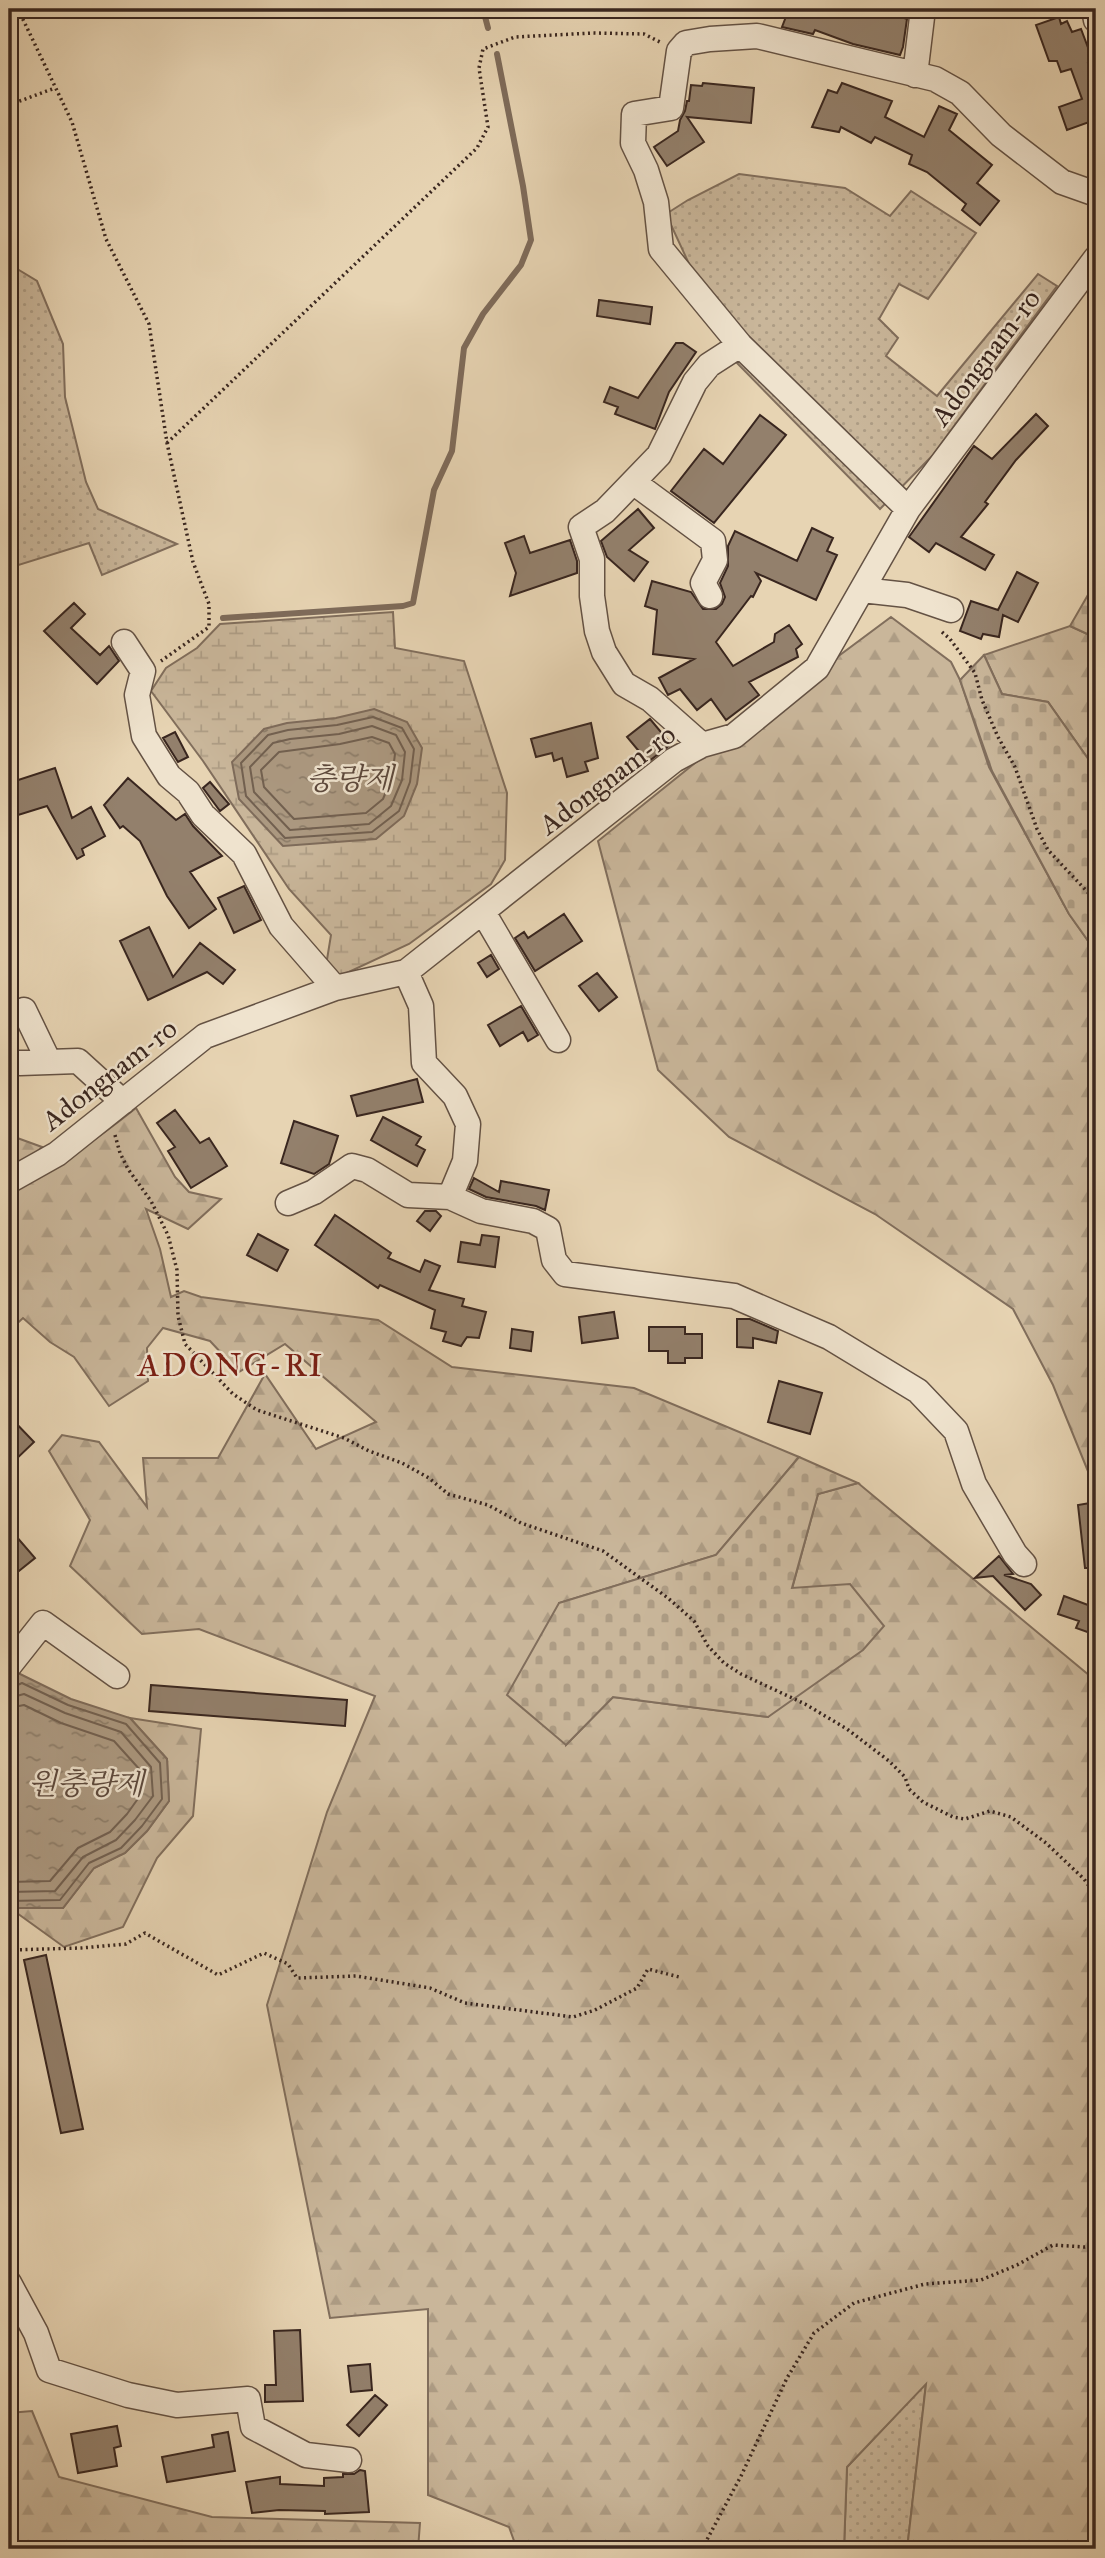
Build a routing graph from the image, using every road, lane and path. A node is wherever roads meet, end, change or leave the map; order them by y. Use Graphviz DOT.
graph roads {
  1 [pos="18,9"];
  2 [pos="923,9"];
  3 [pos="1094,9"];
  4 [pos="1096,20"];
  5 [pos="679,51"];
  6 [pos="915,75"];
  7 [pos="55,88"];
  8 [pos="9,105"];
  9 [pos="1096,194"];
  10 [pos="1096,258"];
  11 [pos="740,345"];
  12 [pos="167,443"];
  13 [pos="633,482"];
  14 [pos="908,509"];
  15 [pos="862,590"];
  16 [pos="710,596"];
  17 [pos="944,618"];
  18 [pos="124,642"];
  19 [pos="143,671"];
  20 [pos="702,745"];
  21 [pos="1096,901"];
  22 [pos="483,912"];
  23 [pos="406,972"];
  24 [pos="335,988"];
  25 [pos="24,1010"];
  26 [pos="558,1040"];
  27 [pos="49,1062"];
  28 [pos="20,1063"];
  29 [pos="118,1106"];
  30 [pos="9,1181"];
  31 [pos="450,1196"];
  32 [pos="288,1203"];
  33 [pos="1024,1564"];
  34 [pos="9,1666"];
  35 [pos="117,1676"];
  36 [pos="1096,1896"];
  37 [pos="9,1950"];
  38 [pos="679,1977"];
  39 [pos="1096,2245"];
  40 [pos="9,2284"];
  41 [pos="349,2460"];
  42 [pos="702,2549"];
  1 -- 7 [label="path"];
  2 -- 6 [label="street"];
  3 -- 4 [label="street"];
  5 -- 6 [label="street"];
  5 -- 11 [label="street"];
  5 -- 12 [label="path"];
  6 -- 9 [label="street"];
  7 -- 8 [label="path"];
  7 -- 12 [label="path"];
  10 -- 14 [label="street, Adongnam-ro"];
  11 -- 13 [label="street"];
  11 -- 14 [label="street"];
  12 -- 19 [label="path"];
  13 -- 16 [label="street"];
  13 -- 20 [label="street"];
  14 -- 15 [label="street, Adongnam-ro"];
  15 -- 17 [label="street"];
  15 -- 20 [label="street, Adongnam-ro"];
  17 -- 21 [label="path"];
  18 -- 19 [label="street"];
  19 -- 24 [label="street"];
  20 -- 22 [label="street, Adongnam-ro"];
  22 -- 23 [label="street, Adongnam-ro"];
  22 -- 26 [label="street"];
  23 -- 24 [label="street, Adongnam-ro"];
  23 -- 31 [label="street"];
  24 -- 29 [label="street, Adongnam-ro"];
  25 -- 27 [label="street"];
  27 -- 28 [label="street"];
  27 -- 29 [label="street"];
  29 -- 30 [label="street, Adongnam-ro"];
  29 -- 36 [label="path"];
  31 -- 32 [label="street"];
  31 -- 33 [label="street"];
  34 -- 35 [label="street"];
  37 -- 38 [label="path"];
  39 -- 42 [label="path"];
  40 -- 41 [label="street"];
}
